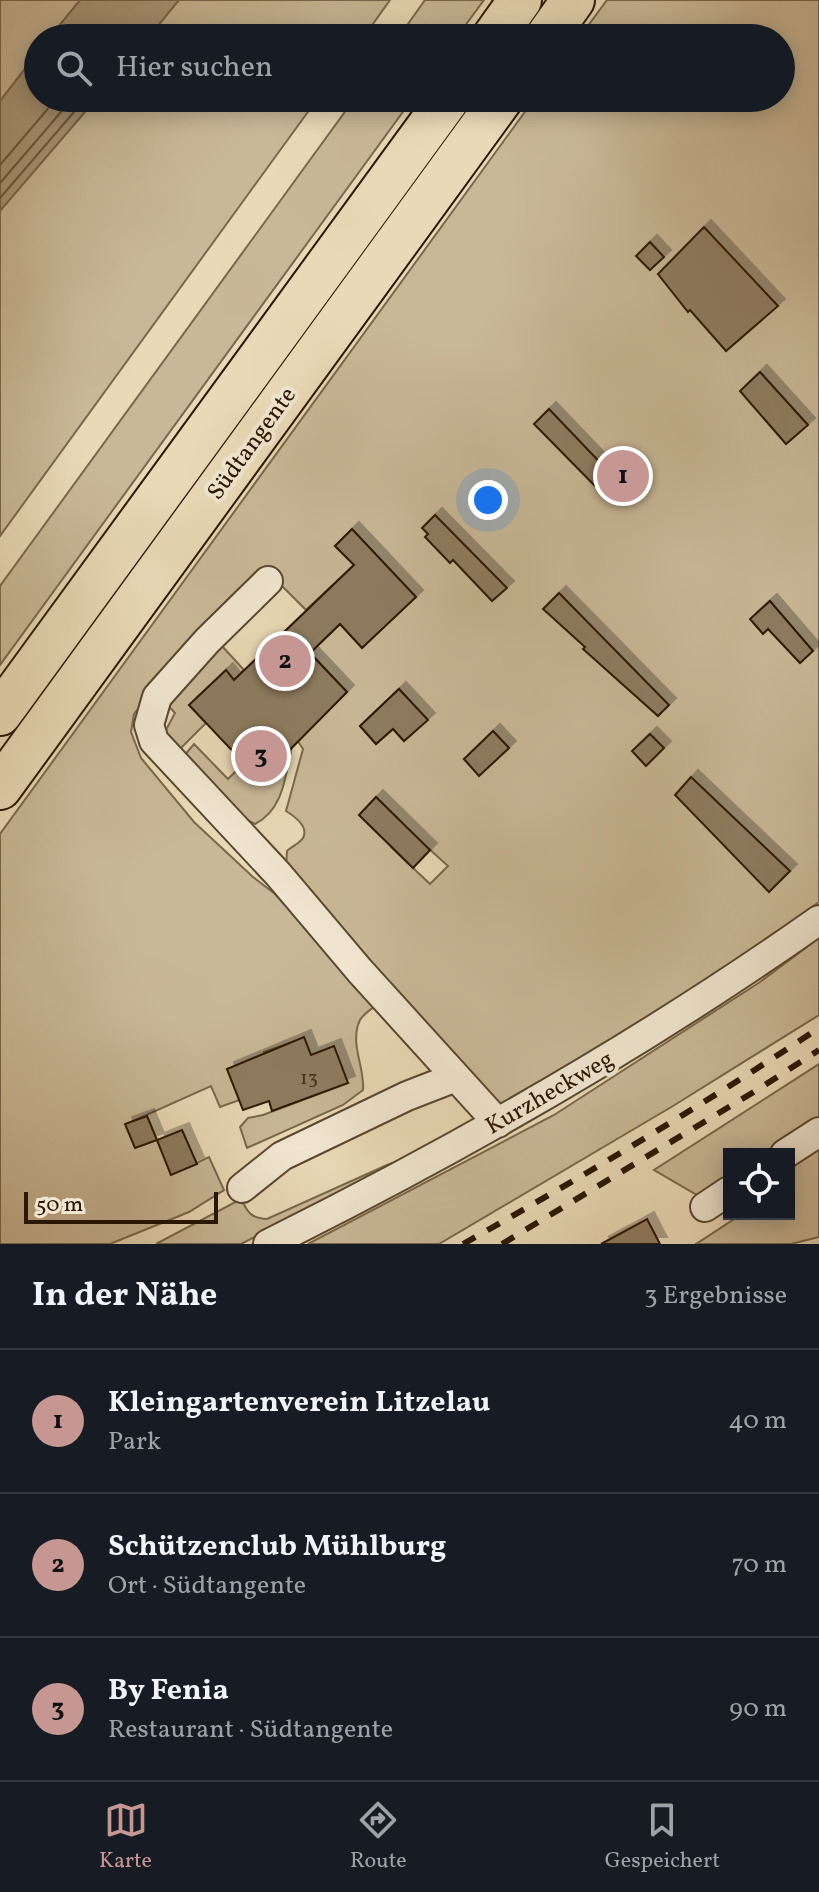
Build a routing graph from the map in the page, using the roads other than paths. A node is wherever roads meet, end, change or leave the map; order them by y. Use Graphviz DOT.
graph roads {
  1 [pos="520,0"];
  2 [pos="573,0"];
  3 [pos="503,24"];
  4 [pos="556,24"];
  5 [pos="439,112"];
  6 [pos="492,112"];
  7 [pos="268,581"];
  8 [pos="0,714"];
  9 [pos="0,788"];
  10 [pos="819,920"];
  11 [pos="456,1077"];
  12 [pos="498,1123"];
  13 [pos="819,1132"];
  14 [pos="794,1148"];
  15 [pos="242,1188"];
  16 [pos="723,1195"];
  17 [pos="705,1207"];
  18 [pos="268,1244"];
  1 -- 3 [label="highway"];
  2 -- 4 [label="highway"];
  5 -- 8 [label="highway, Südtangente"];
  6 -- 9 [label="highway, Südtangente"];
  7 -- 11 [label="street"];
  10 -- 12 [label="street, Kurzheckweg"];
  11 -- 12 [label="street"];
  11 -- 15 [label="street"];
  12 -- 18 [label="street, Kurzheckweg"];
  13 -- 14 [label="street"];
  16 -- 17 [label="street"];
}
